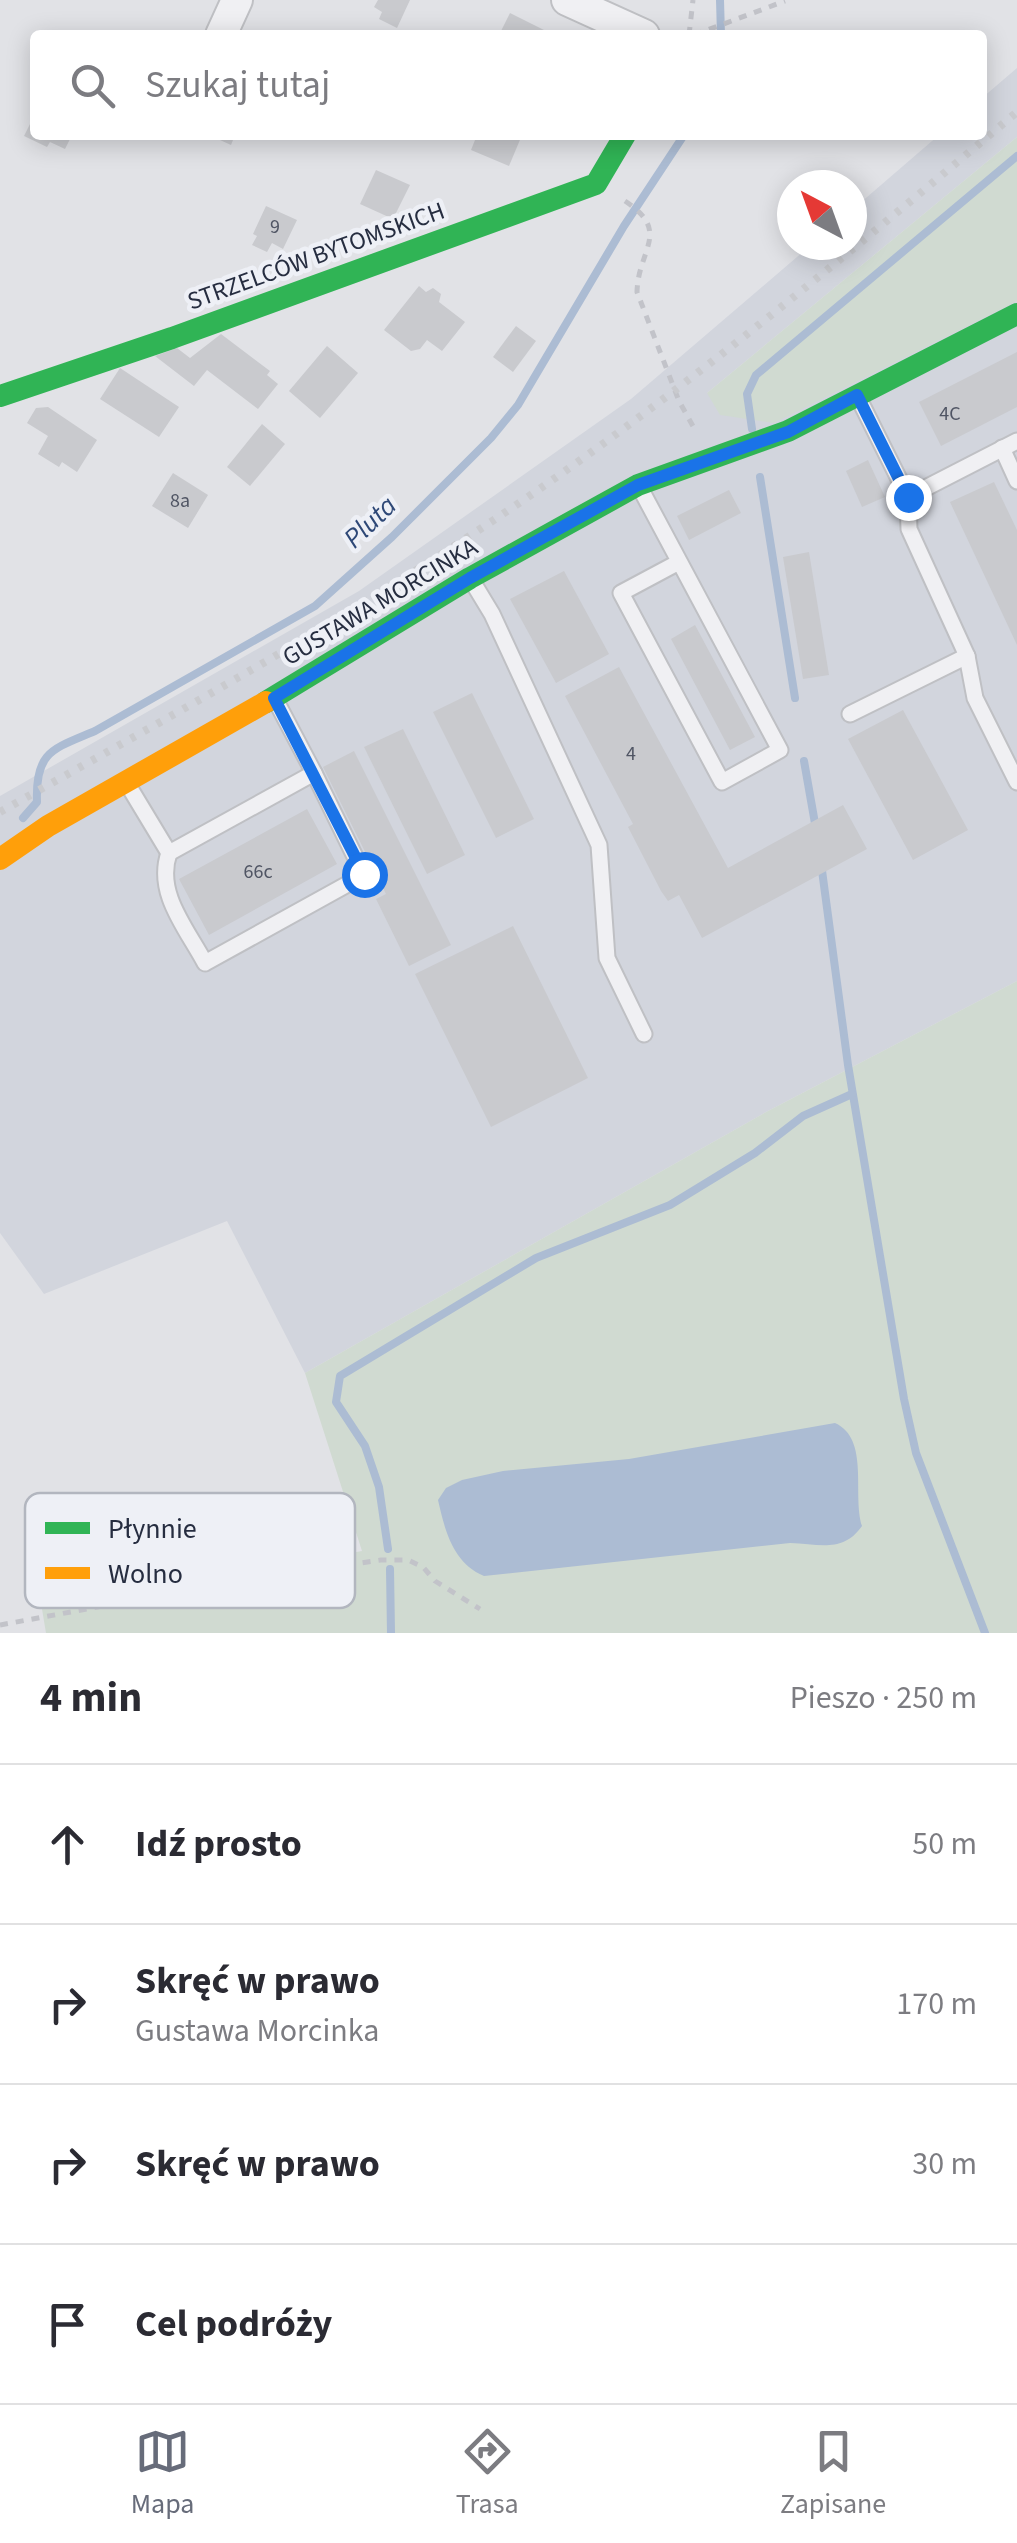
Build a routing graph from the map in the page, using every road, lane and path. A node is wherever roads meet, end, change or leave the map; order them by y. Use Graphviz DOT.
graph roads {
  1 [pos="237,0"];
  2 [pos="567,0"];
  3 [pos="692,0"];
  4 [pos="784,0"];
  5 [pos="223,30"];
  6 [pos="633,30"];
  7 [pos="692,30"];
  8 [pos="705,30"];
  9 [pos="623,140"];
  10 [pos="627,202"];
  11 [pos="1017,314"];
  12 [pos="857,395"];
  13 [pos="0,396"];
  14 [pos="679,401"];
  15 [pos="1009,444"];
  16 [pos="1017,481"];
  17 [pos="638,485"];
  18 [pos="908,497"];
  19 [pos="680,562"];
  20 [pos="470,578"];
  21 [pos="966,656"];
  22 [pos="274,698"];
  23 [pos="850,714"];
  24 [pos="314,773"];
  25 [pos="126,782"];
  26 [pos="1017,782"];
  27 [pos="170,853"];
  28 [pos="0,859"];
  29 [pos="644,1034"];
  30 [pos="355,1564"];
  31 [pos="92,1608"];
  32 [pos="480,1610"];
  33 [pos="0,1625"];
  1 -- 5 [label="street"];
  2 -- 6 [label="street"];
  3 -- 7 [label="path"];
  4 -- 8 [label="path"];
  9 -- 13 [label="street, STRZELCÓW BYTOMSKICH"];
  10 -- 14 [label="path"];
  11 -- 12 [label="street, GUSTAWA MORCINKA"];
  12 -- 17 [label="street, GUSTAWA MORCINKA"];
  12 -- 18 [label="lane"];
  15 -- 16 [label="lane"];
  15 -- 18 [label="lane"];
  17 -- 19 [label="lane"];
  17 -- 20 [label="street, GUSTAWA MORCINKA"];
  18 -- 21 [label="lane"];
  19 -- 19 [label="lane"];
  20 -- 22 [label="street, GUSTAWA MORCINKA"];
  20 -- 29 [label="lane"];
  21 -- 23 [label="lane"];
  21 -- 26 [label="lane"];
  22 -- 24 [label="lane"];
  22 -- 25 [label="street, GUSTAWA MORCINKA"];
  24 -- 27 [label="lane"];
  24 -- 27 [label="lane"];
  25 -- 27 [label="lane"];
  25 -- 28 [label="street, GUSTAWA MORCINKA"];
  30 -- 32 [label="path"];
  31 -- 33 [label="path"];
}
